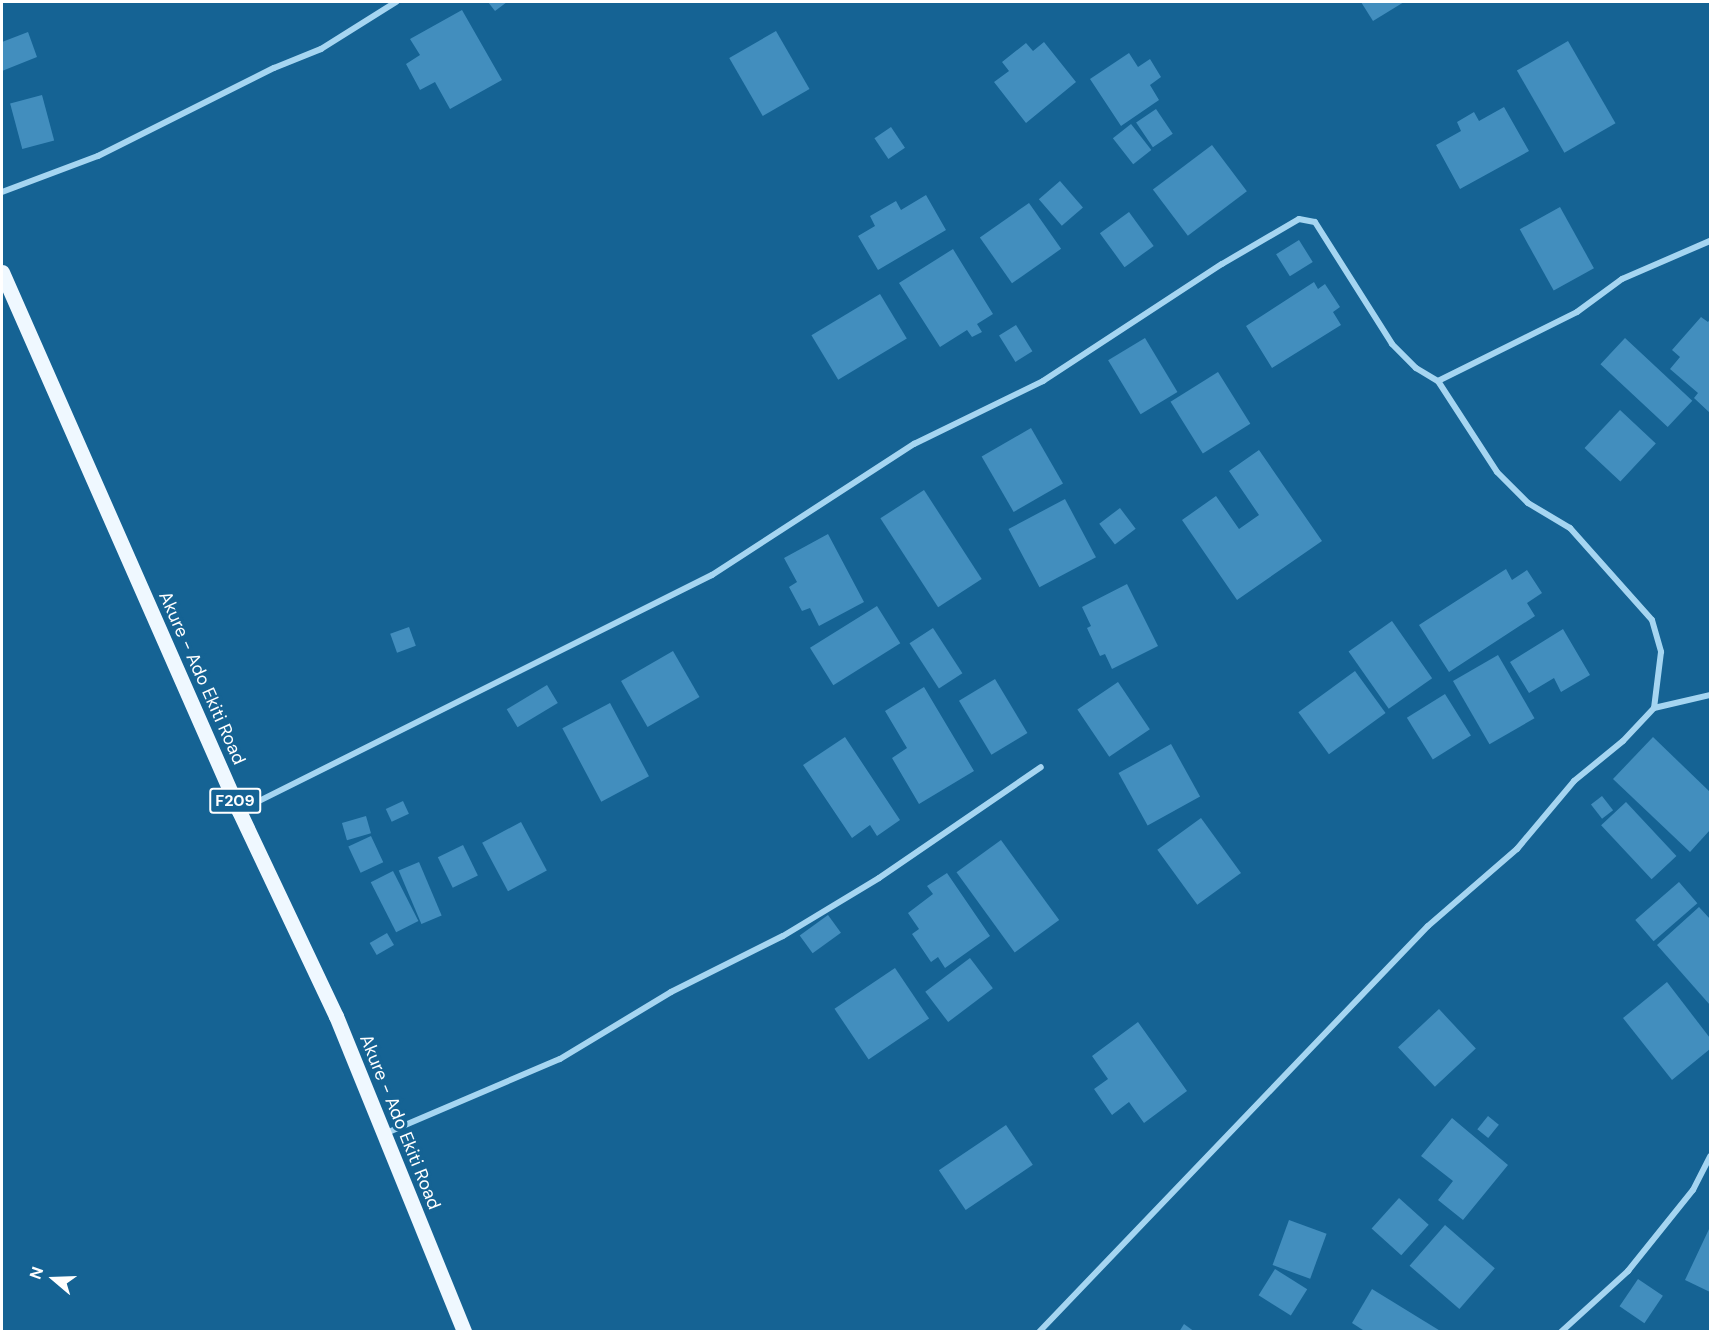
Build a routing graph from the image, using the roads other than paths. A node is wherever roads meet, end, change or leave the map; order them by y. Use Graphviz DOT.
graph roads {
  1 [pos="396,2"];
  2 [pos="2,192"];
  3 [pos="1710,241"];
  4 [pos="2,272"];
  5 [pos="1438,381"];
  6 [pos="1710,695"];
  7 [pos="1654,708"];
  8 [pos="1041,767"];
  9 [pos="239,811"];
  10 [pos="384,1134"];
  11 [pos="1710,1156"];
  12 [pos="464,1332"];
  13 [pos="1039,1332"];
  14 [pos="1561,1332"];
  1 -- 2 [label="street"];
  3 -- 5 [label="street"];
  4 -- 9 [label="main road, Akure - Ado Ekiti Road / F209"];
  5 -- 7 [label="street"];
  5 -- 9 [label="street"];
  6 -- 7 [label="street"];
  7 -- 13 [label="street"];
  8 -- 10 [label="street"];
  9 -- 10 [label="main road, Akure - Ado Ekiti Road / F209"];
  10 -- 12 [label="main road, Akure - Ado Ekiti Road / F209"];
  11 -- 14 [label="street"];
}
